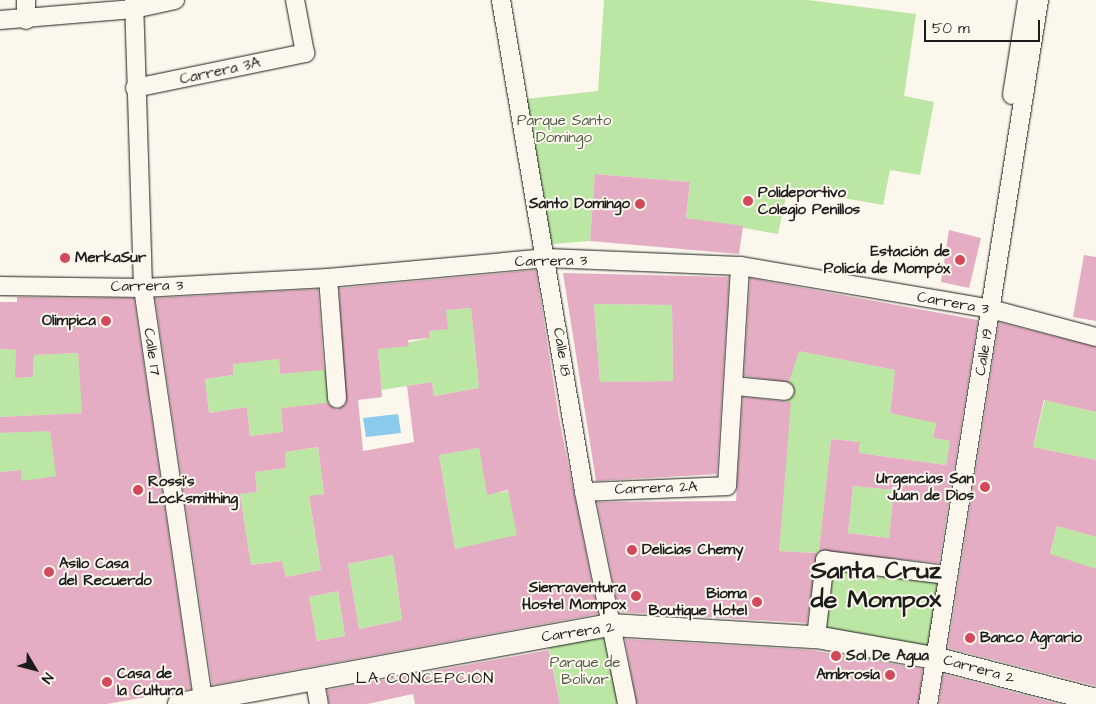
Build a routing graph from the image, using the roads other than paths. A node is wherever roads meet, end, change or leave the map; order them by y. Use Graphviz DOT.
graph roads {
  1 [pos="26,0"];
  2 [pos="175,0"];
  3 [pos="295,0"];
  4 [pos="501,0"];
  5 [pos="1027,0"];
  6 [pos="1040,0"];
  7 [pos="134,4"];
  8 [pos="0,20"];
  9 [pos="26,20"];
  10 [pos="135,88"];
  11 [pos="547,258"];
  12 [pos="740,266"];
  13 [pos="328,278"];
  14 [pos="0,286"];
  15 [pos="143,288"];
  16 [pos="985,309"];
  17 [pos="1096,337"];
  18 [pos="735,386"];
  19 [pos="785,391"];
  20 [pos="337,399"];
  21 [pos="584,492"];
  22 [pos="948,575"];
  23 [pos="611,625"];
  24 [pos="816,637"];
  25 [pos="934,658"];
  26 [pos="317,693"];
  27 [pos="203,700"];
  28 [pos="1096,700"];
  29 [pos="179,704"];
  30 [pos="627,704"];
  31 [pos="928,704"];
  1 -- 9 [label="street"];
  2 -- 7 [label="street"];
  3 -- 10 [label="street, Carrera 3A"];
  4 -- 11 [label="street, Calle 18"];
  5 -- 16 [label="street, Calle 19"];
  6 -- 16 [label="street, Calle 19"];
  7 -- 9 [label="street"];
  7 -- 10 [label="street, Calle 17"];
  8 -- 9 [label="street"];
  10 -- 15 [label="street, Calle 17"];
  11 -- 12 [label="street, Carrera 3"];
  11 -- 13 [label="street, Carrera 3"];
  11 -- 21 [label="street, Calle 18"];
  12 -- 16 [label="street, Carrera 3"];
  12 -- 18 [label="street"];
  13 -- 15 [label="street, Carrera 3"];
  13 -- 20 [label="street"];
  14 -- 15 [label="street, Carrera 3"];
  15 -- 27 [label="street, Calle 17"];
  16 -- 17 [label="street, Carrera 3"];
  16 -- 22 [label="street, Calle 19"];
  18 -- 19 [label="street"];
  18 -- 21 [label="street, Carrera 2A"];
  21 -- 23 [label="street, Calle 18"];
  22 -- 24 [label="street"];
  22 -- 25 [label="street, Calle 19"];
  23 -- 24 [label="main road, Carrera 2"];
  23 -- 26 [label="main road, Carrera 2"];
  23 -- 30 [label="street, Calle 18"];
  24 -- 25 [label="main road, Carrera 2"];
  25 -- 28 [label="main road, Carrera 2"];
  25 -- 31 [label="street, Calle 19"];
  26 -- 27 [label="main road, Carrera 2"];
  27 -- 29 [label="main road, Carrera 2"];
}
